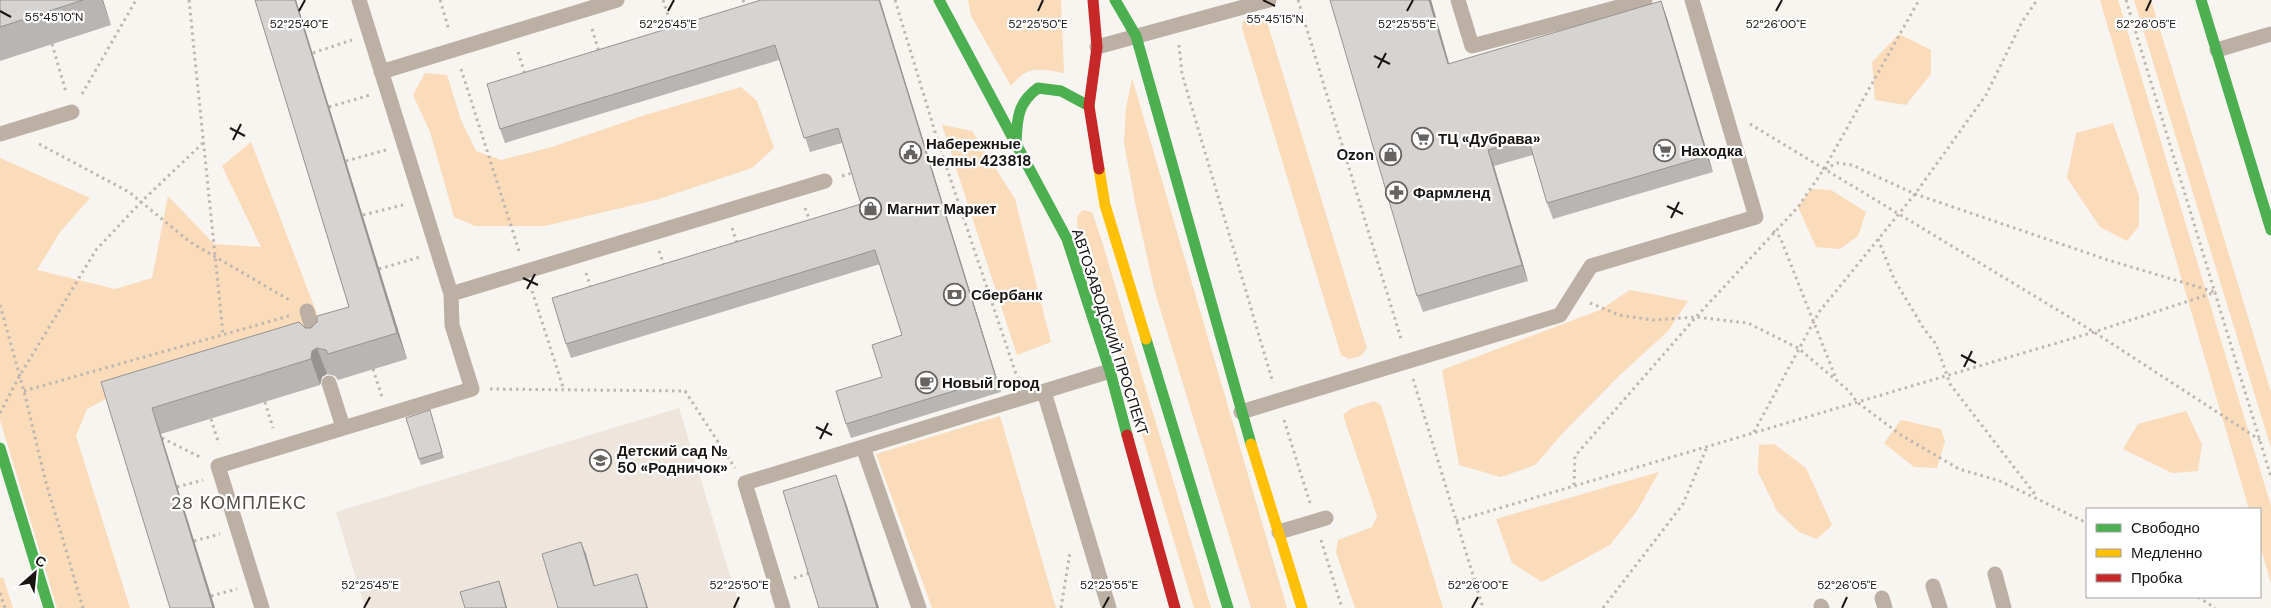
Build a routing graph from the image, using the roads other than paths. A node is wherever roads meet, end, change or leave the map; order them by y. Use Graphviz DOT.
graph roads {
  1 [pos="359,0"];
  2 [pos="617,0"];
  3 [pos="939,0"];
  4 [pos="1093,0"];
  5 [pos="1115,0"];
  6 [pos="1269,0"];
  7 [pos="1458,0"];
  8 [pos="1645,0"];
  9 [pos="1692,0"];
  10 [pos="2201,0"];
  11 [pos="2271,34"];
  12 [pos="1136,36"];
  13 [pos="1097,47"];
  14 [pos="2217,50"];
  15 [pos="381,72"];
  16 [pos="1089,106"];
  17 [pos="72,112"];
  18 [pos="5,132"];
  19 [pos="1016,144"];
  20 [pos="825,182"];
  21 [pos="2271,230"];
  22 [pos="451,294"];
  23 [pos="306,311"];
  24 [pos="317,345"];
  25 [pos="1110,371"];
  26 [pos="329,382"];
  27 [pos="1044,392"];
  28 [pos="1241,412"];
  29 [pos="343,427"];
  30 [pos="863,447"];
  31 [pos="0,448"];
  32 [pos="1321,519"];
  33 [pos="1279,532"];
  34 [pos="1995,574"];
  35 [pos="1933,586"];
  36 [pos="49,608"];
  37 [pos="262,608"];
  38 [pos="783,608"];
  39 [pos="918,608"];
  40 [pos="1109,608"];
  41 [pos="1175,608"];
  42 [pos="1228,608"];
  43 [pos="1302,608"];
  44 [pos="1940,608"];
  45 [pos="2004,608"];
  1 -- 15 [label="lane"];
  2 -- 15 [label="lane"];
  3 -- 19 [label="street, АВТОЗАВОДСКИЙ ПРОСПЕКТ"];
  4 -- 13 [label="street, АВТОЗАВОДСКИЙ ПРОСПЕКТ"];
  5 -- 12 [label="street"];
  6 -- 12 [label="lane"];
  7 -- 8 [label="lane"];
  9 -- 28 [label="lane"];
  10 -- 14 [label="street"];
  11 -- 14 [label="lane"];
  12 -- 13 [label="lane"];
  12 -- 28 [label="street"];
  13 -- 16 [label="street, АВТОЗАВОДСКИЙ ПРОСПЕКТ"];
  14 -- 21 [label="street"];
  15 -- 22 [label="lane"];
  16 -- 19 [label="street"];
  16 -- 42 [label="street, АВТОЗАВОДСКИЙ ПРОСПЕКТ"];
  17 -- 18 [label="lane"];
  19 -- 25 [label="street, АВТОЗАВОДСКИЙ ПРОСПЕКТ"];
  20 -- 22 [label="lane"];
  22 -- 29 [label="lane"];
  23 -- 24 [label="lane"];
  25 -- 27 [label="lane"];
  25 -- 41 [label="street, АВТОЗАВОДСКИЙ ПРОСПЕКТ"];
  26 -- 29 [label="lane"];
  27 -- 30 [label="lane"];
  27 -- 40 [label="lane"];
  28 -- 33 [label="street"];
  29 -- 37 [label="lane"];
  30 -- 38 [label="lane"];
  30 -- 39 [label="lane"];
  31 -- 36 [label="street"];
  32 -- 33 [label="lane"];
  33 -- 43 [label="street"];
  34 -- 45 [label="lane"];
  35 -- 44 [label="lane"];
}
